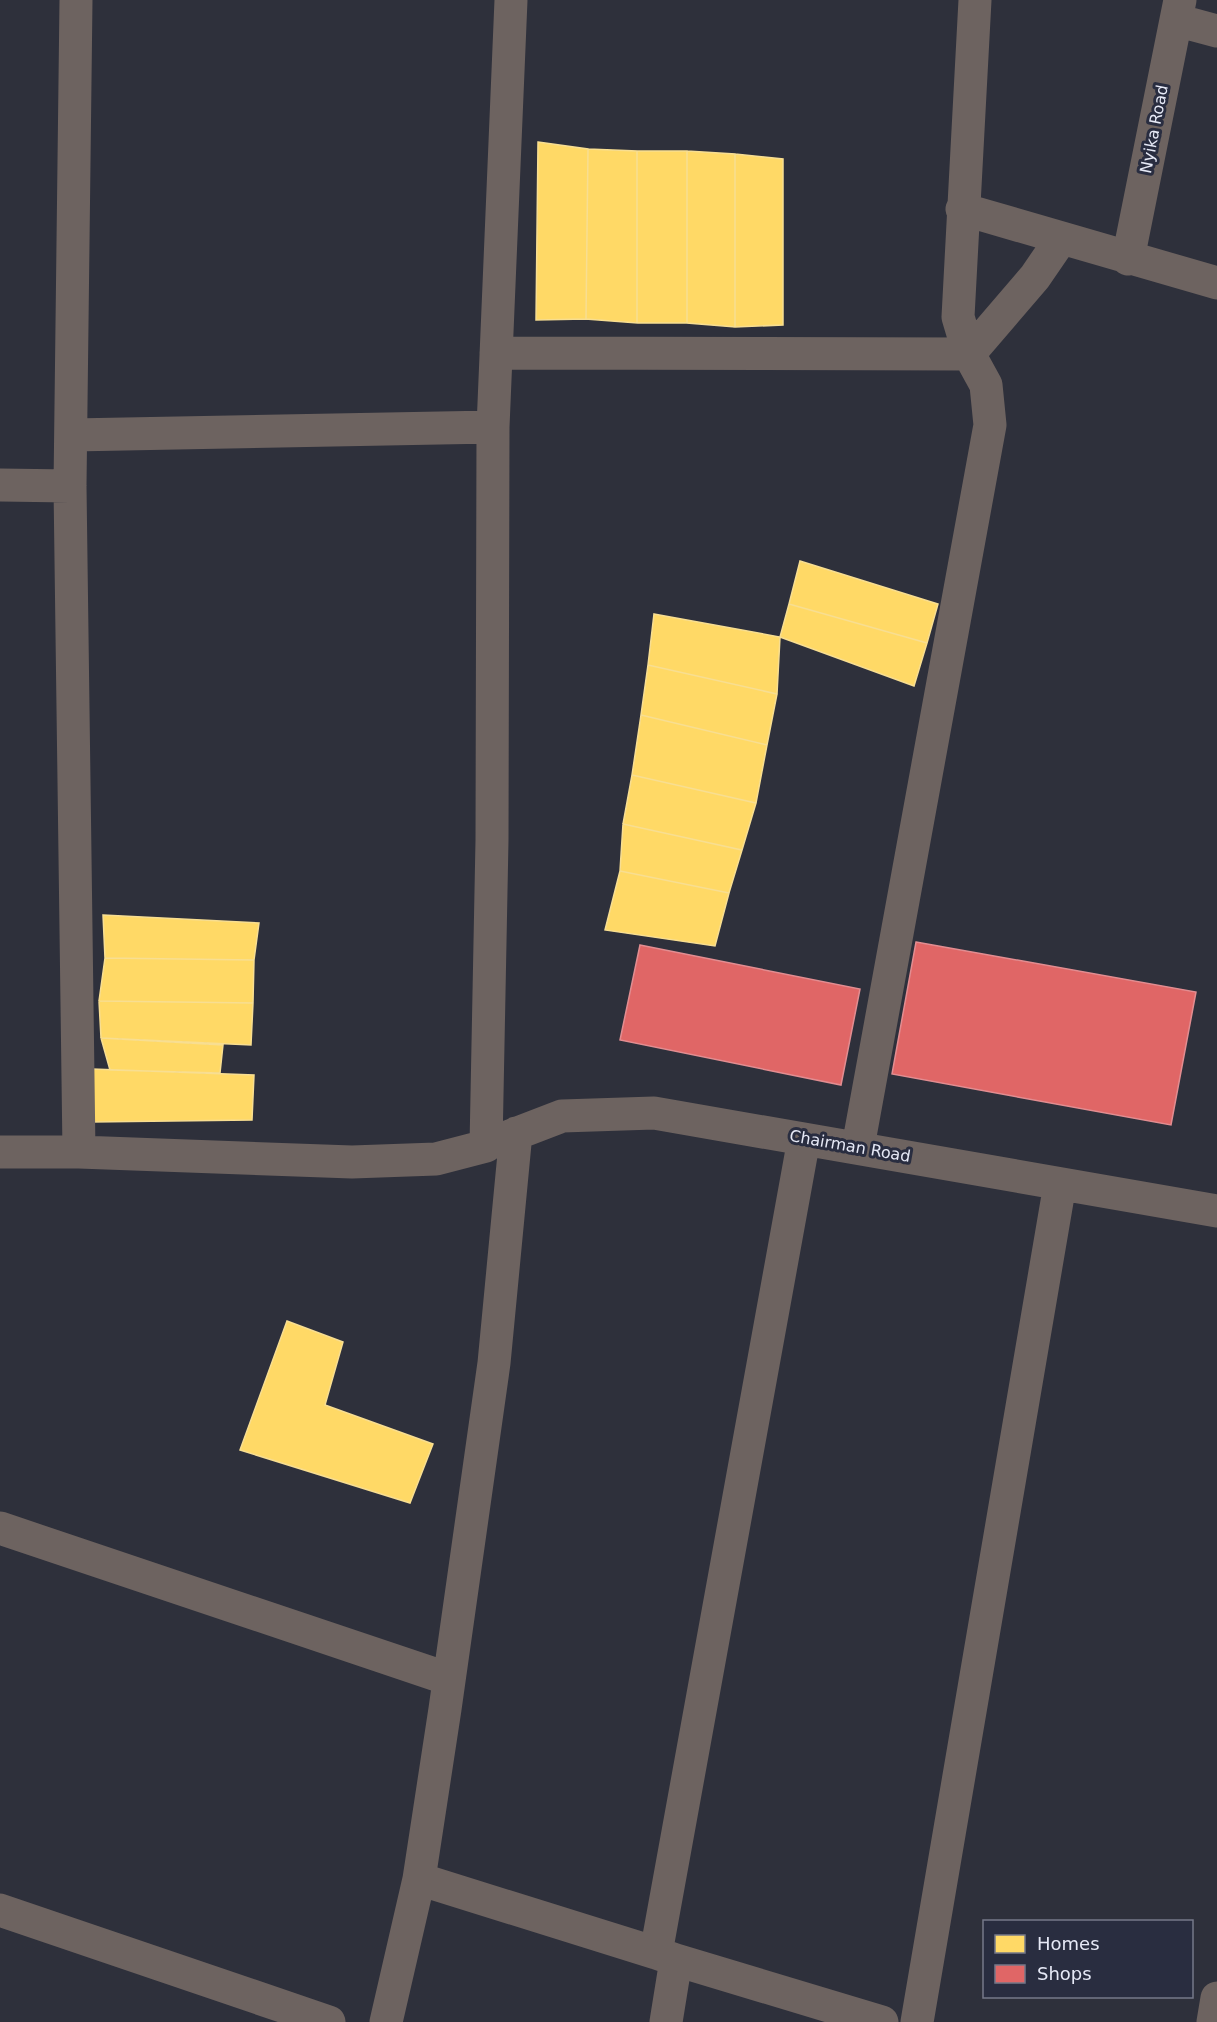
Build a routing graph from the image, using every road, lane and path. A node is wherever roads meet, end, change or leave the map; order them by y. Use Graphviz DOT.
graph roads {
  1 [pos="76,0"];
  2 [pos="511,0"];
  3 [pos="975,0"];
  4 [pos="1178,10"];
  5 [pos="1217,31"];
  6 [pos="962,209"];
  7 [pos="1061,239"];
  8 [pos="1128,259"];
  9 [pos="1217,283"];
  10 [pos="496,352"];
  11 [pos="969,354"];
  12 [pos="493,427"];
  13 [pos="72,435"];
  14 [pos="0,484"];
  15 [pos="70,486"];
  16 [pos="516,1133"];
  17 [pos="804,1139"];
  18 [pos="486,1146"];
  19 [pos="858,1147"];
  20 [pos="0,1152"];
  21 [pos="79,1152"];
  22 [pos="1060,1184"];
  23 [pos="1217,1211"];
  24 [pos="0,1528"];
  25 [pos="449,1679"];
  26 [pos="419,1879"];
  27 [pos="0,1911"];
  28 [pos="666,1956"];
  29 [pos="1217,1998"];
  30 [pos="329,2022"];
  31 [pos="386,2022"];
  32 [pos="666,2022"];
  33 [pos="882,2022"];
  34 [pos="917,2022"];
  35 [pos="1213,2022"];
  1 -- 13 [label="street"];
  2 -- 10 [label="street"];
  3 -- 6 [label="street"];
  4 -- 5 [label="street"];
  4 -- 8 [label="street, Nyika Road"];
  6 -- 7 [label="street"];
  6 -- 11 [label="street"];
  7 -- 8 [label="street"];
  7 -- 11 [label="street"];
  8 -- 9 [label="street"];
  10 -- 11 [label="street"];
  10 -- 12 [label="street"];
  11 -- 19 [label="street"];
  12 -- 13 [label="street"];
  12 -- 18 [label="street"];
  13 -- 15 [label="street"];
  14 -- 15 [label="street"];
  15 -- 21 [label="street"];
  16 -- 17 [label="street, Chairman Road"];
  16 -- 18 [label="street, Chairman Road"];
  16 -- 25 [label="street"];
  17 -- 19 [label="street, Chairman Road"];
  17 -- 28 [label="street"];
  18 -- 21 [label="street, Chairman Road"];
  19 -- 22 [label="street, Chairman Road"];
  20 -- 21 [label="street, Chairman Road"];
  22 -- 23 [label="street, Chairman Road"];
  22 -- 34 [label="street"];
  24 -- 25 [label="street"];
  25 -- 26 [label="street"];
  26 -- 28 [label="street"];
  26 -- 31 [label="street"];
  27 -- 30 [label="street"];
  28 -- 32 [label="street"];
  28 -- 33 [label="street"];
  29 -- 35 [label="street"];
}
